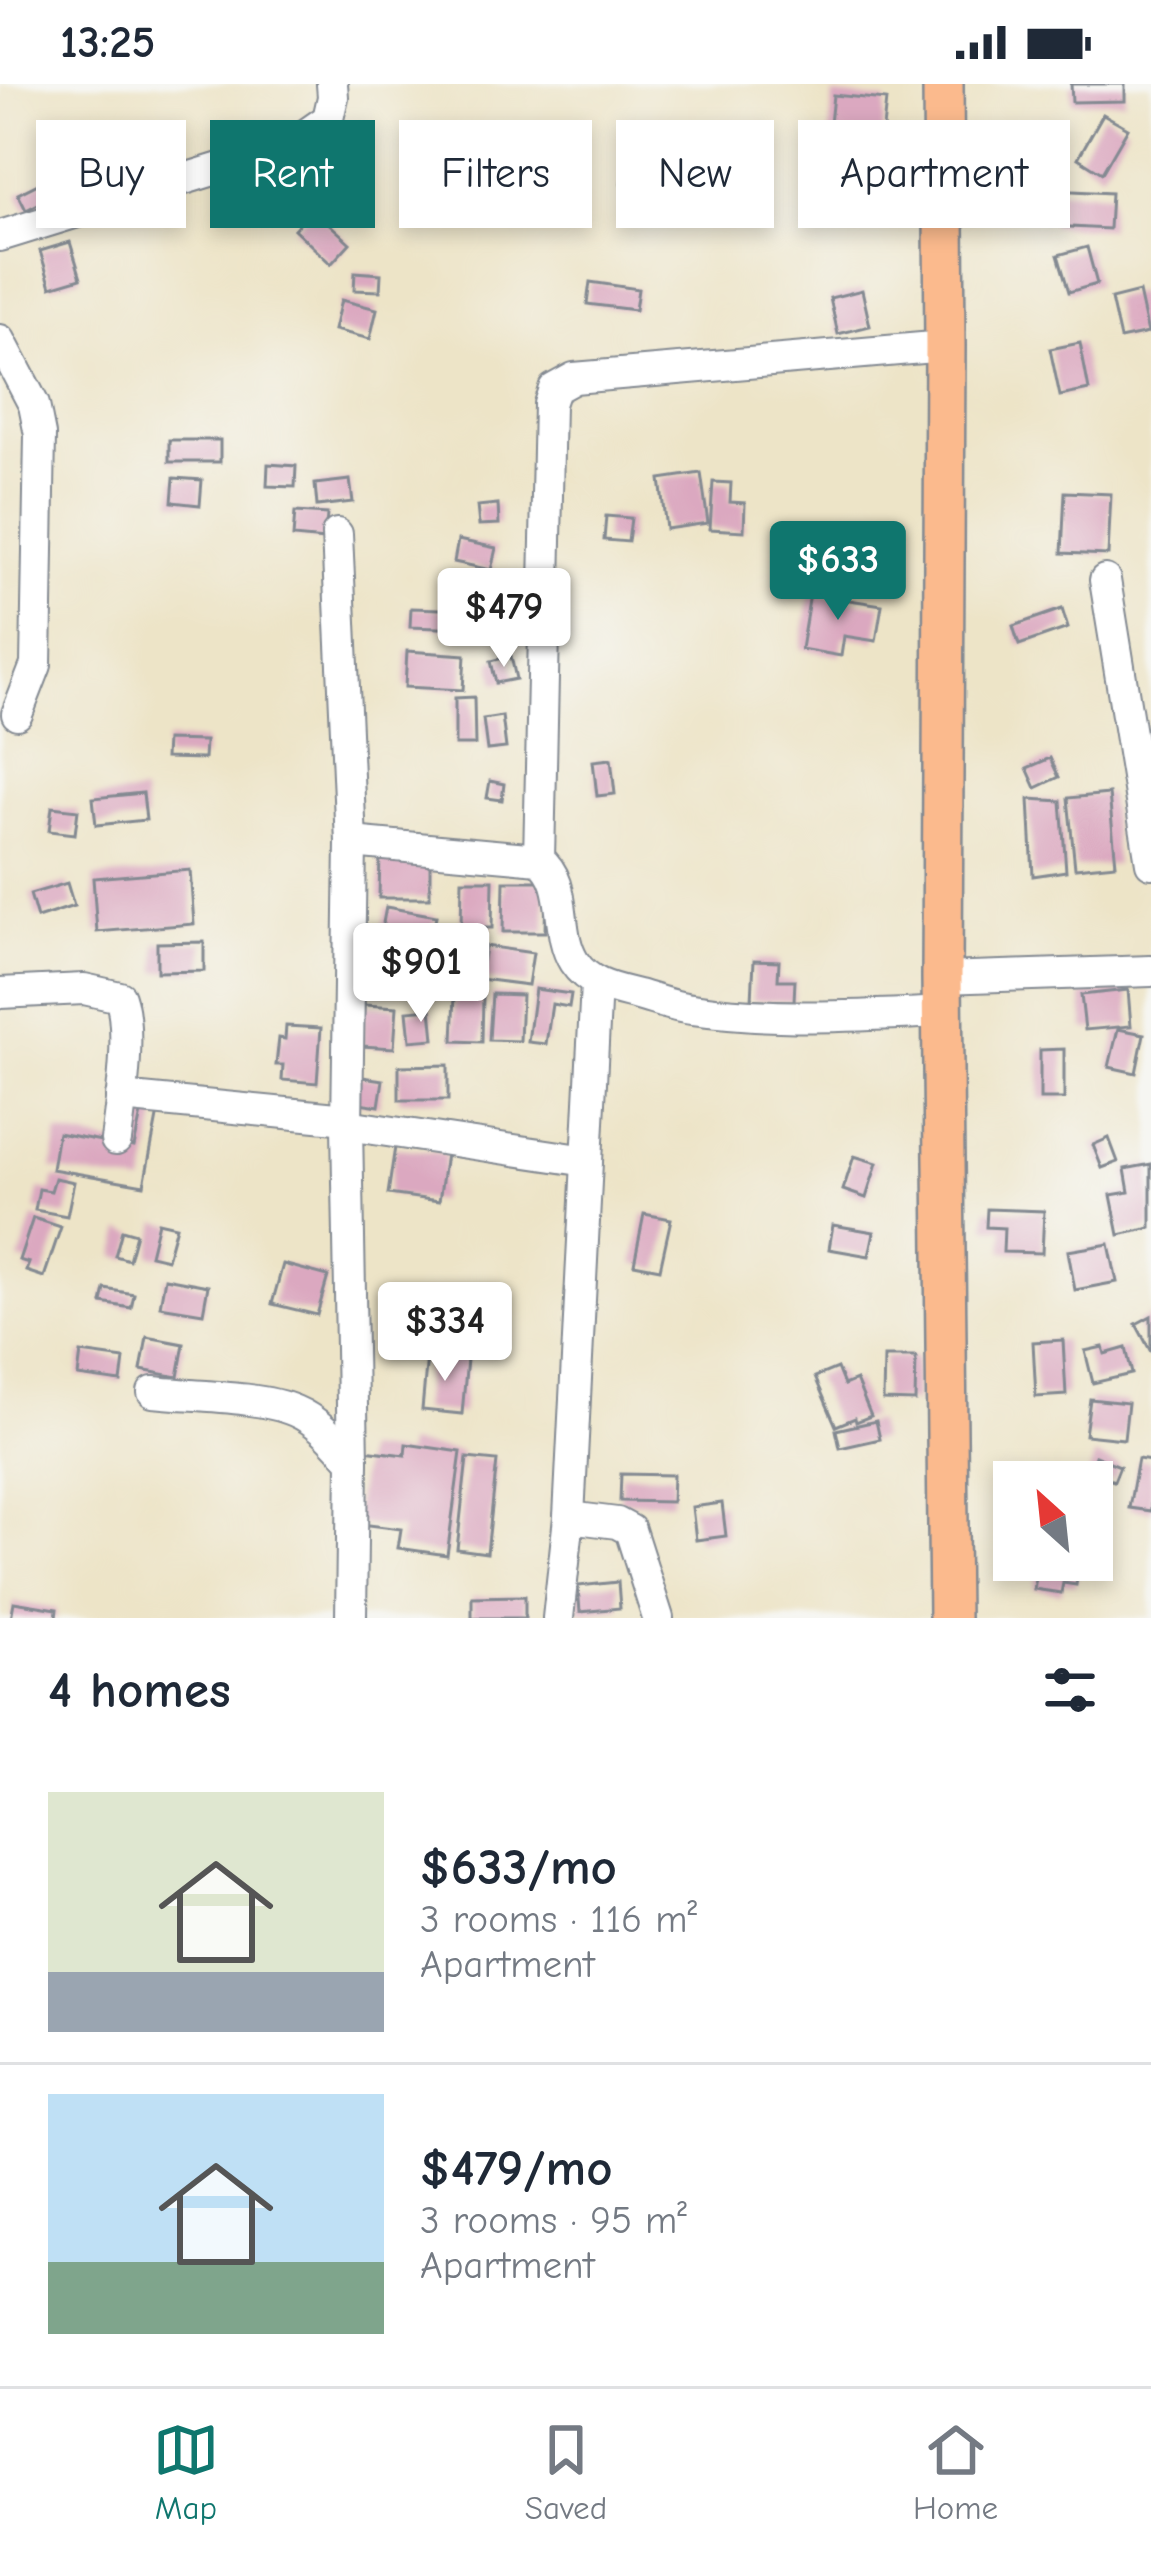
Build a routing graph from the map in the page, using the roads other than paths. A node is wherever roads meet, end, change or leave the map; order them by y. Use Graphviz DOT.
graph roads {
  1 [pos="332,84"];
  2 [pos="943,84"];
  3 [pos="0,236"];
  4 [pos="0,340"];
  5 [pos="945,346"];
  6 [pos="337,534"];
  7 [pos="1105,580"];
  8 [pos="17,714"];
  9 [pos="351,842"];
  10 [pos="539,860"];
  11 [pos="1151,863"];
  12 [pos="1151,971"];
  13 [pos="596,984"];
  14 [pos="3,988"];
  15 [pos="942,995"];
  16 [pos="122,1097"];
  17 [pos="347,1122"];
  18 [pos="116,1140"];
  19 [pos="587,1161"];
  20 [pos="153,1392"];
  21 [pos="352,1461"];
  22 [pos="569,1516"];
  23 [pos="351,1618"];
  24 [pos="558,1618"];
  25 [pos="658,1618"];
  26 [pos="949,1618"];
  1 -- 3 [label="street"];
  2 -- 5 [label="main road"];
  4 -- 8 [label="street"];
  5 -- 10 [label="street"];
  5 -- 15 [label="main road"];
  6 -- 9 [label="street"];
  7 -- 11 [label="street"];
  9 -- 10 [label="street"];
  9 -- 17 [label="street"];
  10 -- 13 [label="street"];
  12 -- 15 [label="street"];
  13 -- 15 [label="street"];
  13 -- 19 [label="street"];
  14 -- 16 [label="street"];
  15 -- 26 [label="main road"];
  16 -- 17 [label="street"];
  16 -- 18 [label="street"];
  17 -- 19 [label="street"];
  17 -- 21 [label="street"];
  19 -- 22 [label="street"];
  20 -- 21 [label="street"];
  21 -- 23 [label="street"];
  22 -- 24 [label="street"];
  22 -- 25 [label="street"];
}
